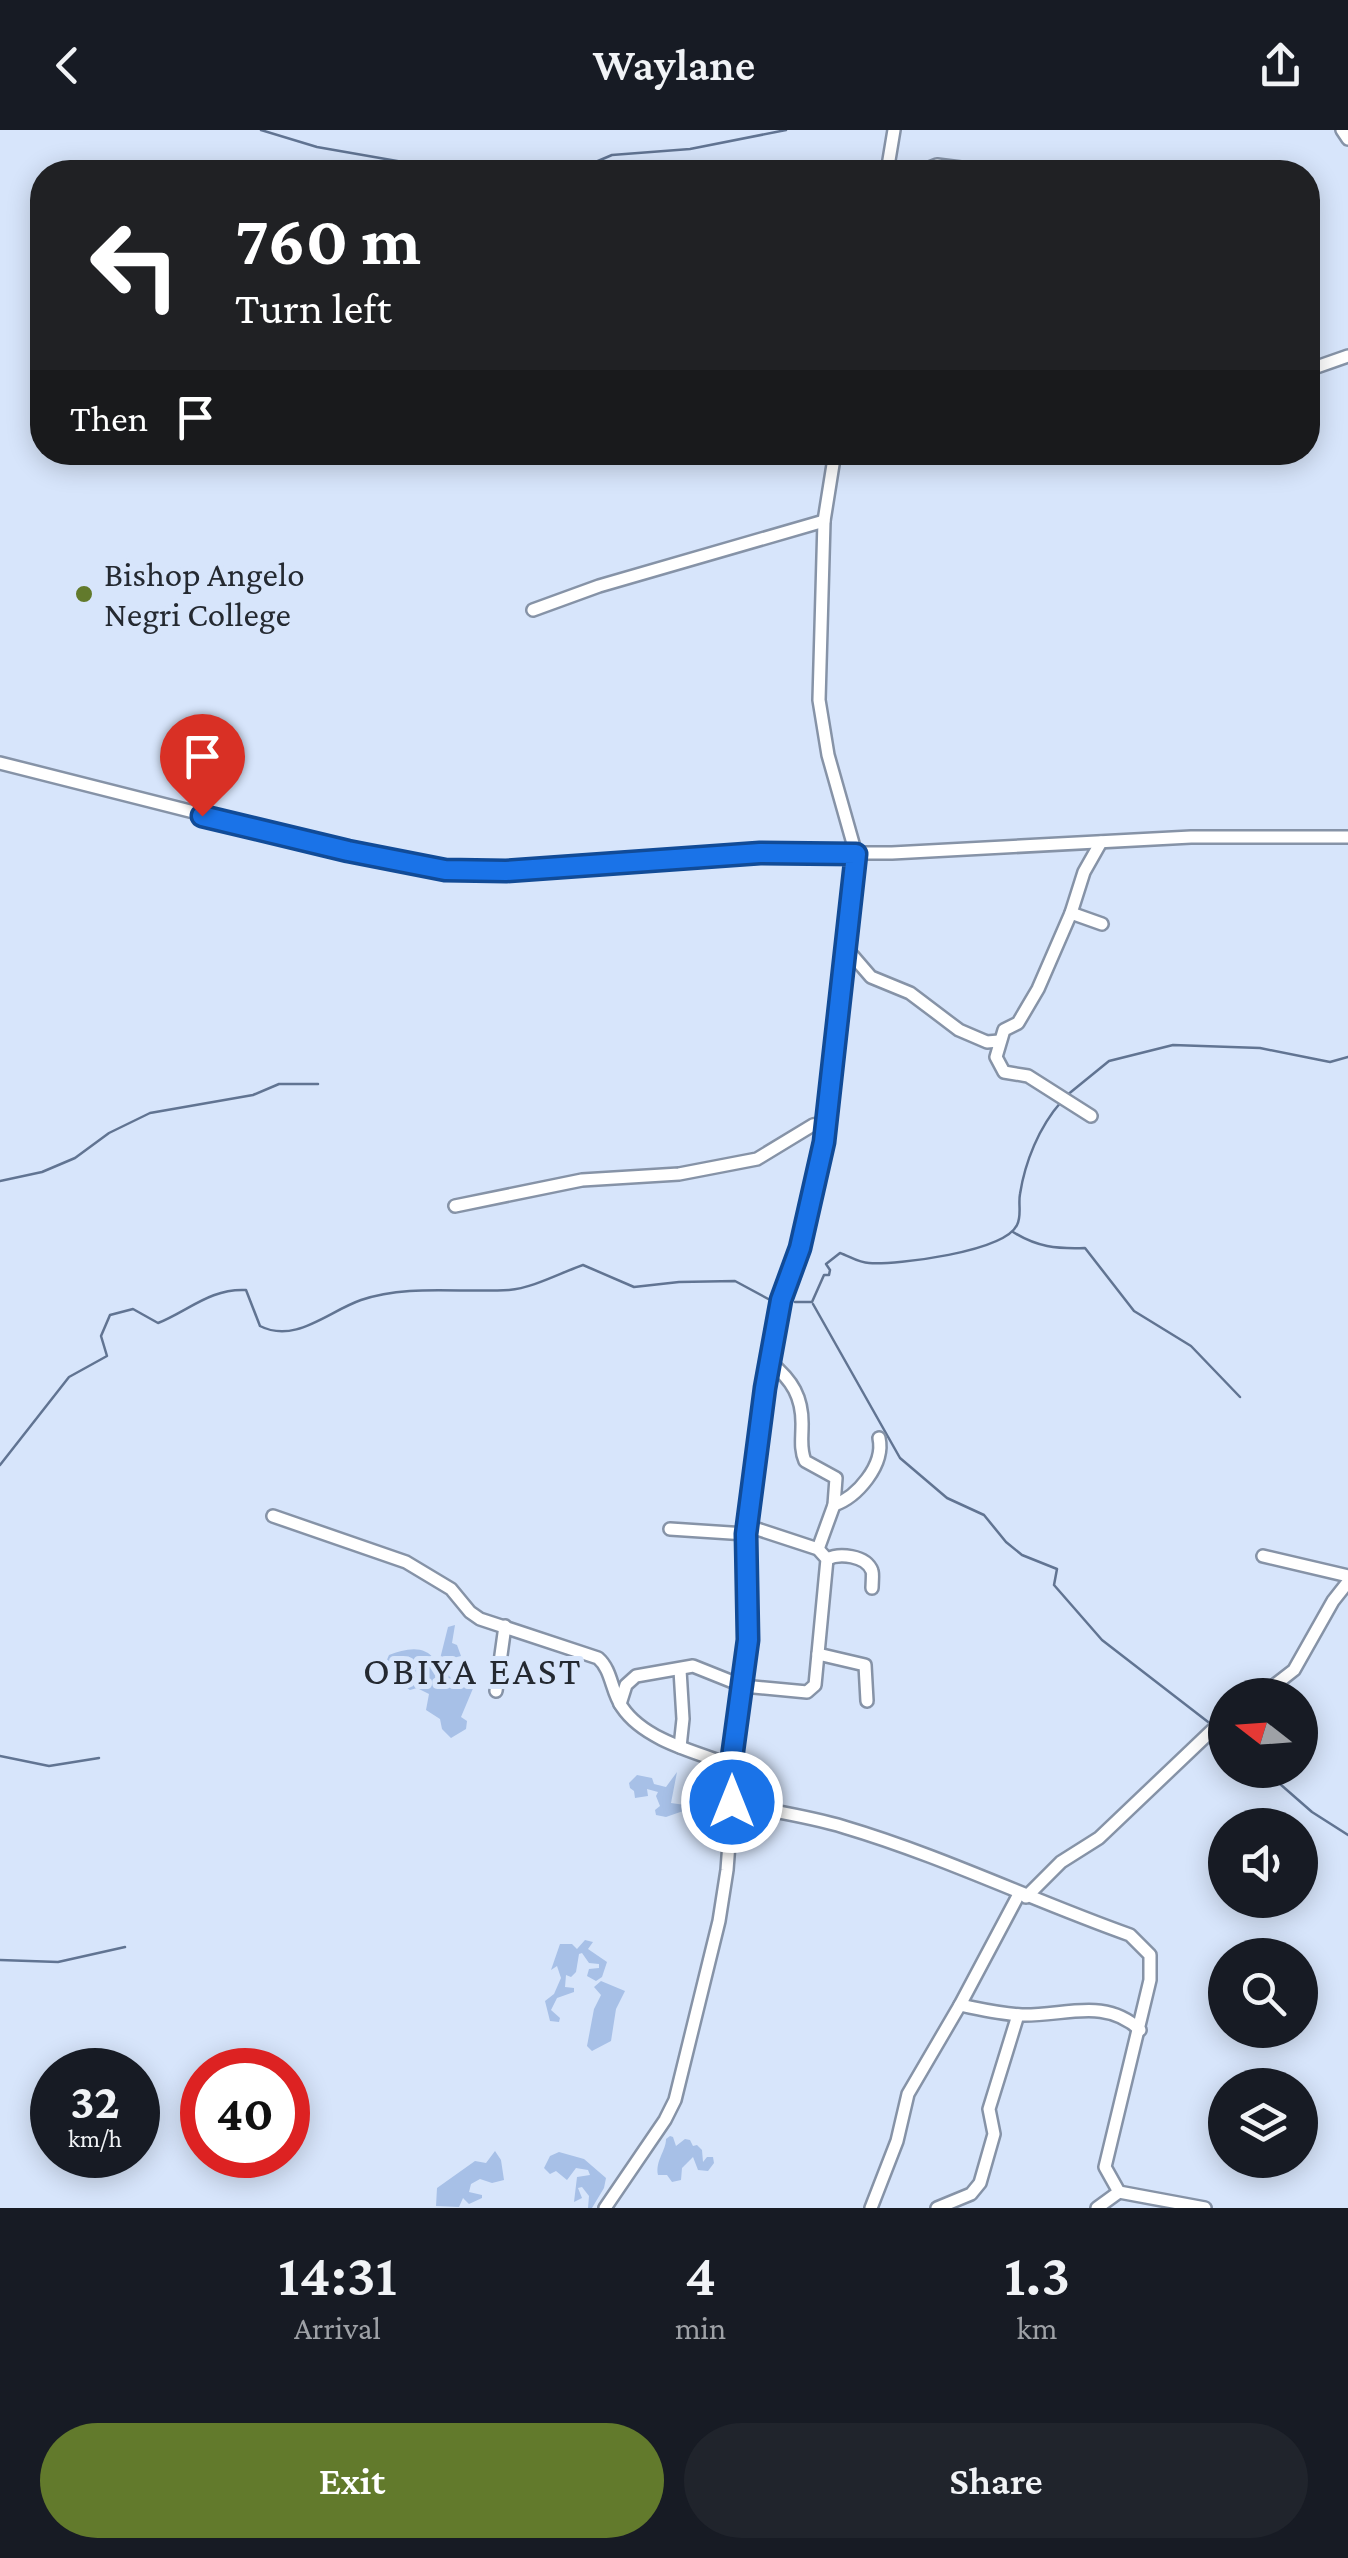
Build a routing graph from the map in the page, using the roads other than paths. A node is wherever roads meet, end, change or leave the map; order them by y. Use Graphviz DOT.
graph roads {
  1 [pos="894,130"];
  2 [pos="1342,130"];
  3 [pos="1348,140"];
  4 [pos="890,160"];
  5 [pos="1348,356"];
  6 [pos="1320,366"];
  7 [pos="833,465"];
  8 [pos="824,521"];
  9 [pos="533,610"];
  10 [pos="0,763"];
  11 [pos="1348,837"];
  12 [pos="1101,842"];
  13 [pos="856,854"];
  14 [pos="1071,913"];
  15 [pos="1102,924"];
  16 [pos="846,948"];
  17 [pos="993,1042"];
  18 [pos="1091,1116"];
  19 [pos="827,1122"];
  20 [pos="455,1206"];
  21 [pos="770,1362"];
  22 [pos="879,1438"];
  23 [pos="834,1505"];
  24 [pos="274,1516"];
  25 [pos="670,1529"];
  26 [pos="747,1530"];
  27 [pos="822,1554"];
  28 [pos="1263,1556"];
  29 [pos="1348,1579"];
  30 [pos="872,1588"];
  31 [pos="505,1626"];
  32 [pos="818,1654"];
  33 [pos="680,1670"];
  34 [pos="1284,1678"];
  35 [pos="743,1686"];
  36 [pos="496,1691"];
  37 [pos="866,1701"];
  38 [pos="620,1704"];
  39 [pos="1208,1734"];
  40 [pos="680,1746"];
  41 [pos="731,1765"];
  42 [pos="732,1802"];
  43 [pos="1022,1896"];
  44 [pos="960,2006"];
  45 [pos="1018,2015"];
  46 [pos="1140,2030"];
  47 [pos="1119,2192"];
  48 [pos="605,2208"];
  49 [pos="872,2208"];
  50 [pos="937,2208"];
  51 [pos="1097,2208"];
  52 [pos="1205,2208"];
  1 -- 4 [label="street"];
  2 -- 3 [label="street"];
  5 -- 6 [label="street"];
  7 -- 8 [label="street"];
  8 -- 9 [label="street"];
  8 -- 13 [label="street"];
  10 -- 13 [label="street"];
  11 -- 12 [label="street"];
  12 -- 13 [label="street"];
  12 -- 14 [label="street"];
  13 -- 16 [label="street"];
  14 -- 15 [label="street"];
  14 -- 17 [label="street"];
  16 -- 17 [label="street"];
  16 -- 19 [label="street"];
  17 -- 18 [label="street"];
  19 -- 20 [label="street"];
  19 -- 21 [label="street"];
  21 -- 23 [label="street"];
  21 -- 26 [label="street"];
  22 -- 23 [label="street"];
  23 -- 27 [label="street"];
  24 -- 31 [label="street"];
  25 -- 26 [label="street"];
  26 -- 27 [label="street"];
  26 -- 35 [label="street"];
  27 -- 30 [label="street"];
  27 -- 32 [label="street"];
  28 -- 29 [label="street"];
  29 -- 34 [label="street"];
  31 -- 36 [label="street"];
  31 -- 38 [label="street"];
  32 -- 35 [label="street"];
  32 -- 37 [label="street"];
  33 -- 35 [label="street"];
  33 -- 38 [label="street"];
  33 -- 40 [label="street"];
  35 -- 41 [label="street"];
  38 -- 40 [label="street"];
  39 -- 43 [label="street"];
  40 -- 41 [label="street"];
  41 -- 42 [label="street"];
  42 -- 43 [label="street"];
  42 -- 48 [label="street"];
  43 -- 44 [label="street"];
  43 -- 46 [label="street"];
  44 -- 45 [label="street"];
  44 -- 49 [label="street"];
  45 -- 46 [label="street"];
  45 -- 50 [label="street"];
  46 -- 47 [label="street"];
  47 -- 51 [label="street"];
  47 -- 52 [label="street"];
}
